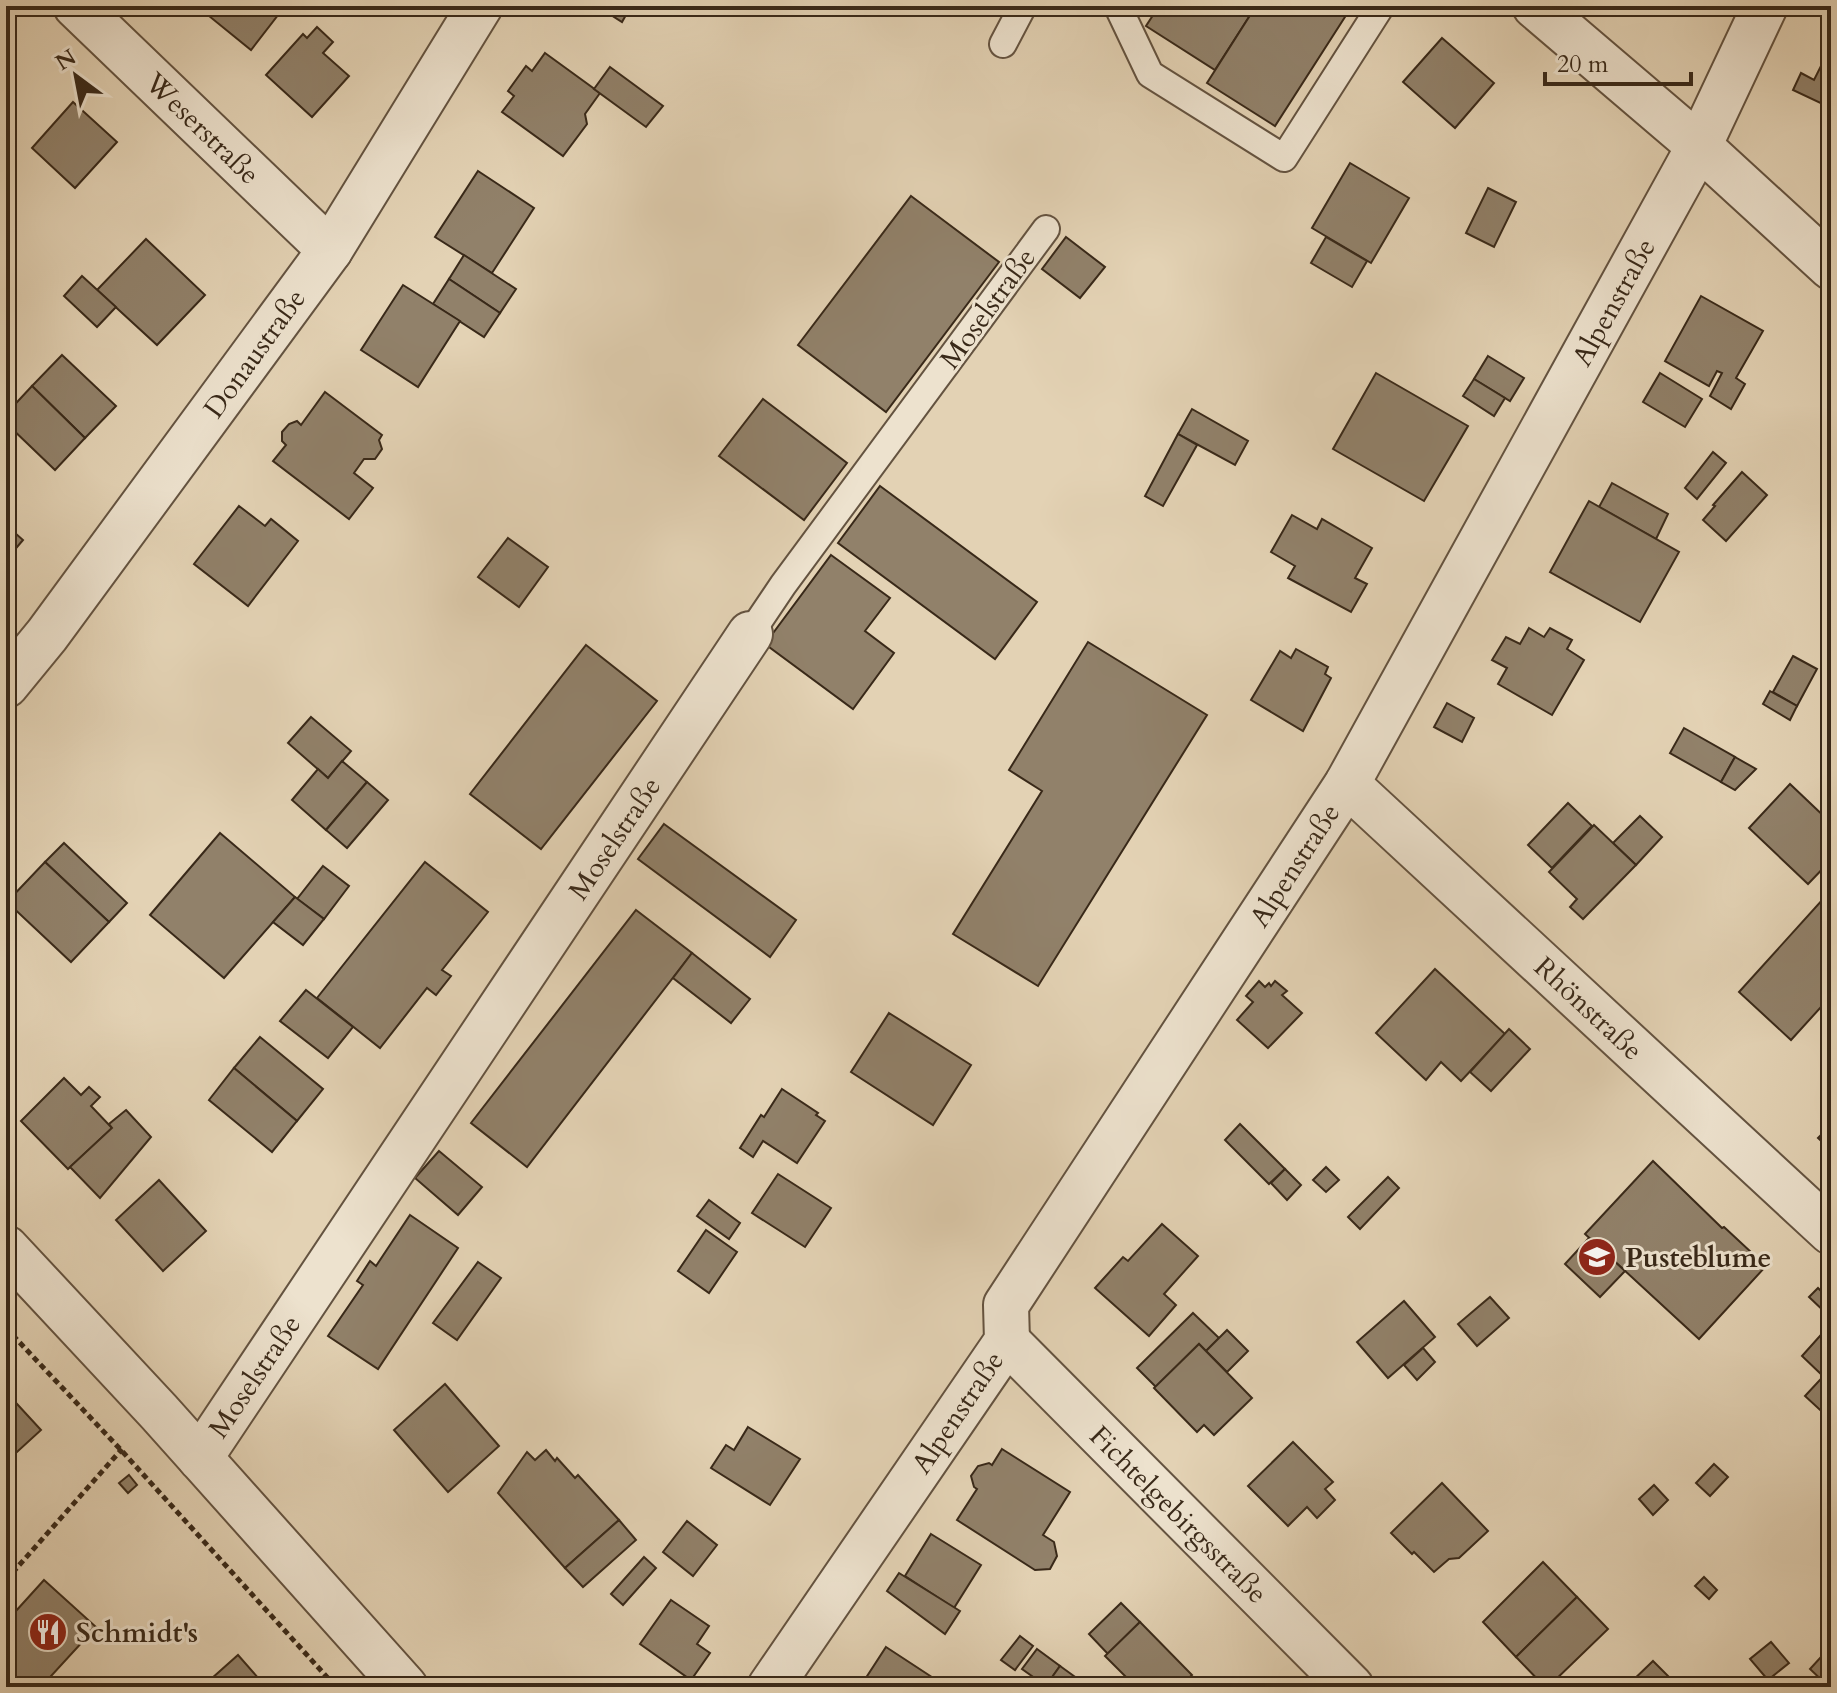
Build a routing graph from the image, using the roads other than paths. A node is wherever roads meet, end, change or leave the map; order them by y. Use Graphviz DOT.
graph roads {
  1 [pos="76,6"];
  2 [pos="480,6"];
  3 [pos="1023,6"];
  4 [pos="1123,6"];
  5 [pos="1381,6"];
  6 [pos="1535,6"];
  7 [pos="1765,6"];
  8 [pos="1003,44"];
  9 [pos="1699,146"];
  10 [pos="1046,229"];
  11 [pos="330,250"];
  12 [pos="1831,267"];
  13 [pos="750,634"];
  14 [pos="6,685"];
  15 [pos="1347,784"];
  16 [pos="1831,1232"];
  17 [pos="6,1248"];
  18 [pos="1007,1341"];
  19 [pos="200,1458"];
  20 [pos="405,1687"];
  21 [pos="770,1687"];
  22 [pos="1351,1687"];
  1 -- 11 [label="street, Weserstraße"];
  2 -- 11 [label="street, Donaustraße"];
  3 -- 8 [label="lane"];
  4 -- 5 [label="lane"];
  6 -- 9 [label="street"];
  7 -- 9 [label="street, Alpenstraße"];
  9 -- 12 [label="street"];
  9 -- 15 [label="street, Alpenstraße"];
  10 -- 13 [label="lane, Moselstraße"];
  11 -- 14 [label="street, Donaustraße"];
  13 -- 19 [label="street, Moselstraße"];
  15 -- 16 [label="street, Rhönstraße"];
  15 -- 18 [label="street, Alpenstraße"];
  17 -- 19 [label="street, Moselstraße"];
  18 -- 21 [label="street, Alpenstraße"];
  18 -- 22 [label="street, Fichtelgebirgsstraße"];
  19 -- 20 [label="street, Moselstraße"];
}
